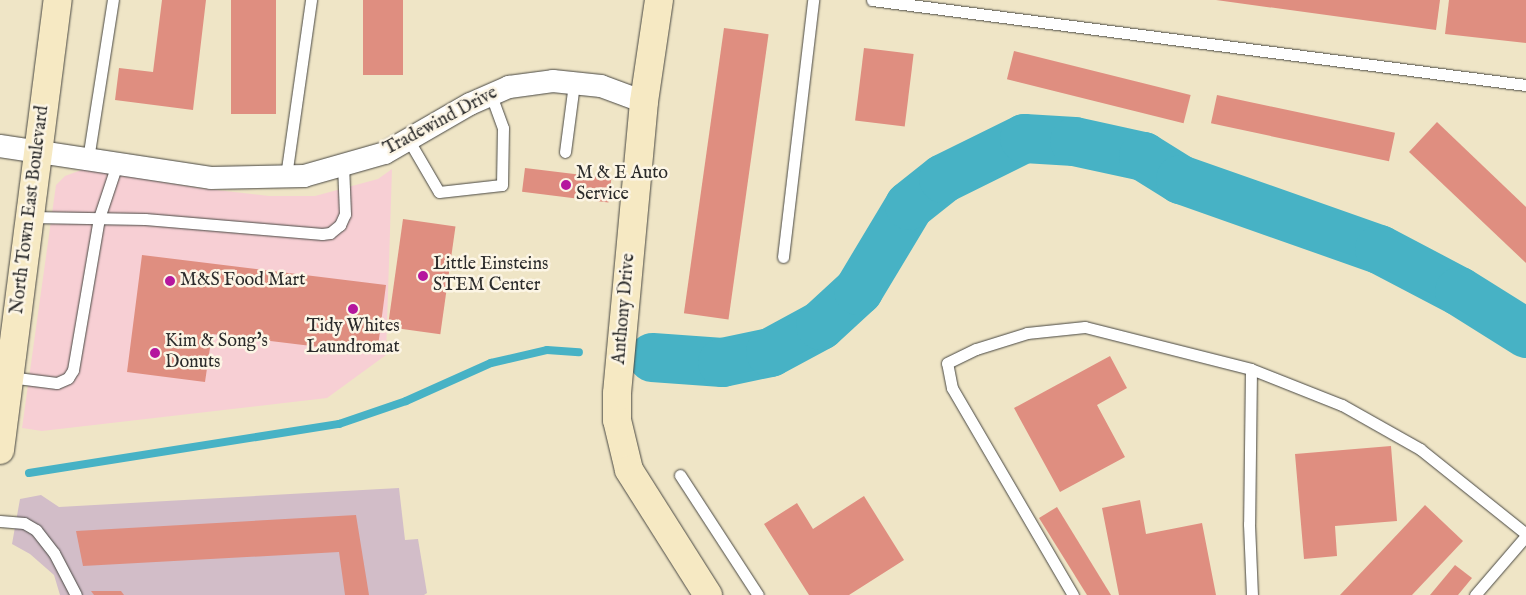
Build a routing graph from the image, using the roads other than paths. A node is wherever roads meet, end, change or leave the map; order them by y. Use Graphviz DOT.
graph roads {
  1 [pos="58,0"];
  2 [pos="113,0"];
  3 [pos="311,0"];
  4 [pos="658,0"];
  5 [pos="813,0"];
  6 [pos="872,0"];
  7 [pos="574,84"];
  8 [pos="1526,85"];
  9 [pos="491,95"];
  10 [pos="644,102"];
  11 [pos="408,139"];
  12 [pos="0,146"];
  13 [pos="39,152"];
  14 [pos="565,152"];
  15 [pos="88,159"];
  16 [pos="117,164"];
  17 [pos="343,165"];
  18 [pos="286,176"];
  19 [pos="30,216"];
  20 [pos="99,218"];
  21 [pos="784,257"];
  22 [pos="1251,369"];
  23 [pos="9,377"];
  24 [pos="0,450"];
  25 [pos="680,475"];
  26 [pos="0,521"];
  27 [pos="1526,535"];
  28 [pos="76,595"];
  29 [pos="708,595"];
  30 [pos="758,595"];
  31 [pos="1073,595"];
  32 [pos="1252,595"];
  33 [pos="1475,595"];
  1 -- 13 [label="street, North Town East Boulevard"];
  2 -- 15 [label="lane"];
  3 -- 18 [label="lane"];
  4 -- 10 [label="street, Anthony Drive"];
  5 -- 21 [label="lane"];
  6 -- 8 [label="lane"];
  7 -- 9 [label="street, Tradewind Drive"];
  7 -- 10 [label="street, Tradewind Drive"];
  7 -- 14 [label="lane"];
  9 -- 11 [label="street, Tradewind Drive"];
  9 -- 11 [label="lane"];
  10 -- 29 [label="street, Anthony Drive"];
  11 -- 17 [label="street, Tradewind Drive"];
  12 -- 13 [label="street, Tradewind Drive"];
  13 -- 15 [label="street, Tradewind Drive"];
  13 -- 19 [label="street, North Town East Boulevard"];
  15 -- 16 [label="street, Tradewind Drive"];
  16 -- 18 [label="street, Tradewind Drive"];
  16 -- 20 [label="lane"];
  17 -- 18 [label="street, Tradewind Drive"];
  17 -- 20 [label="lane"];
  19 -- 20 [label="lane"];
  19 -- 23 [label="street, North Town East Boulevard"];
  20 -- 23 [label="lane"];
  22 -- 27 [label="lane"];
  22 -- 31 [label="lane"];
  22 -- 32 [label="lane"];
  23 -- 24 [label="street, North Town East Boulevard"];
  25 -- 30 [label="lane"];
  26 -- 28 [label="lane"];
  27 -- 33 [label="lane"];
}
